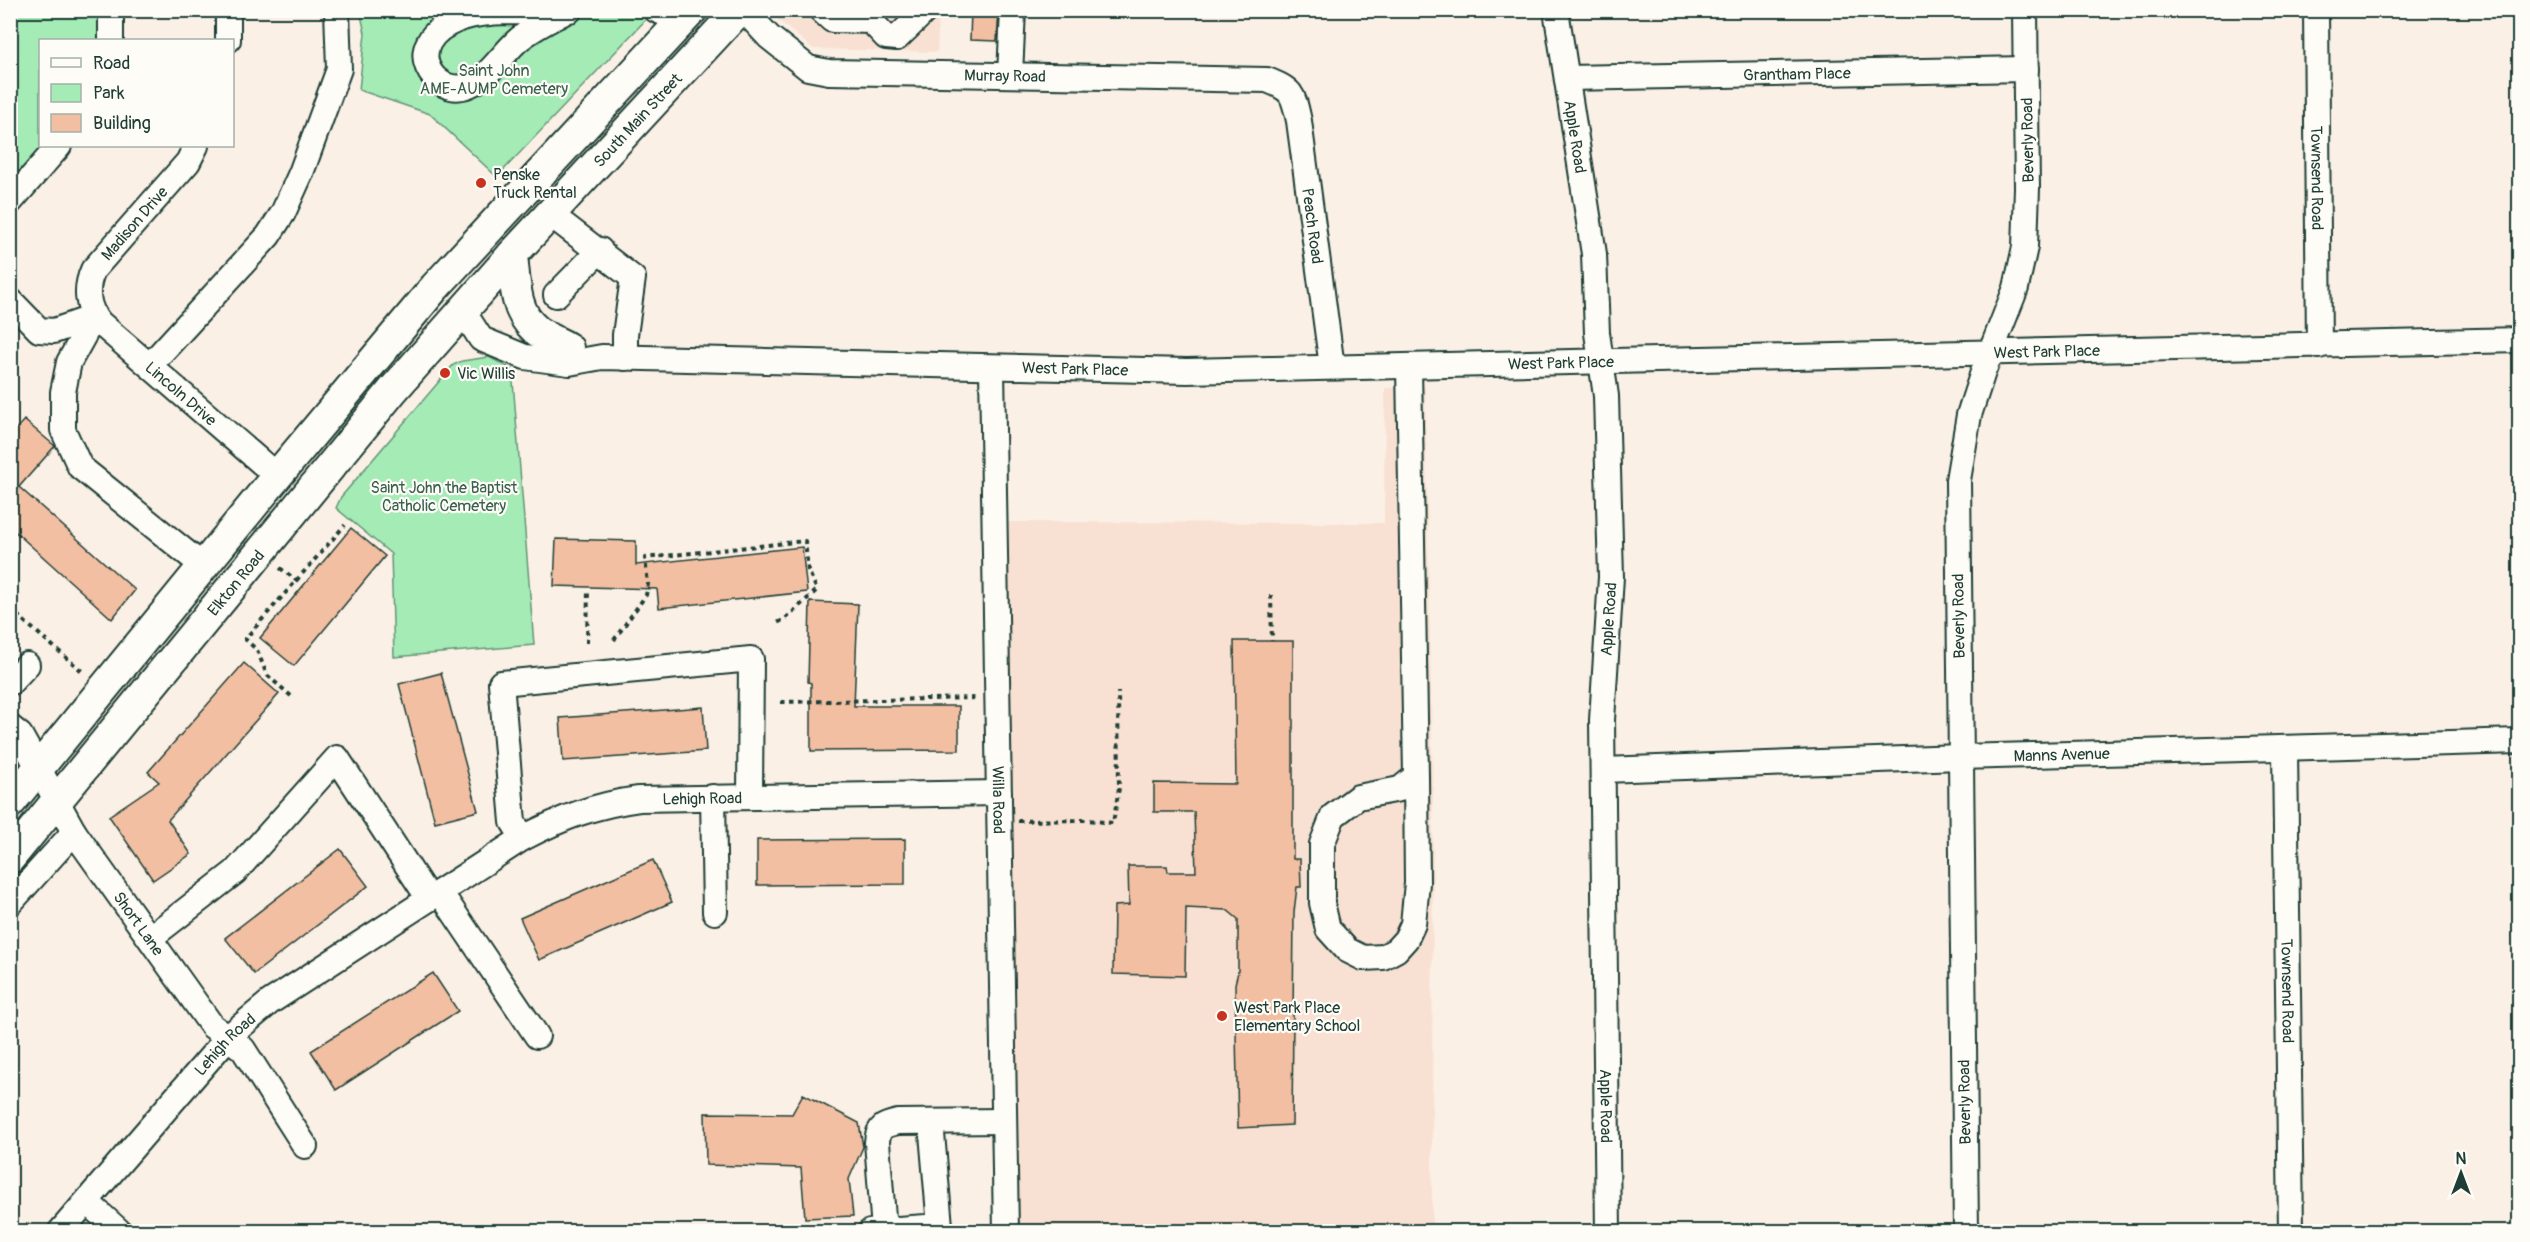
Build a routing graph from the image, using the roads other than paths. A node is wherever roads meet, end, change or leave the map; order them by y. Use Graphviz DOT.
graph roads {
  1 [pos="111,10"];
  2 [pos="228,10"];
  3 [pos="337,10"];
  4 [pos="739,10"];
  5 [pos="744,10"];
  6 [pos="926,10"];
  7 [pos="1013,10"];
  8 [pos="1556,10"];
  9 [pos="2025,10"];
  10 [pos="2316,10"];
  11 [pos="568,11"];
  12 [pos="822,11"];
  13 [pos="677,14"];
  14 [pos="111,39"];
  15 [pos="228,39"];
  16 [pos="2026,69"];
  17 [pos="1010,75"];
  18 [pos="1567,78"];
  19 [pos="1286,87"];
  20 [pos="58,147"];
  21 [pos="196,147"];
  22 [pos="10,202"];
  23 [pos="550,214"];
  24 [pos="600,250"];
  25 [pos="512,255"];
  26 [pos="435,287"];
  27 [pos="556,295"];
  28 [pos="10,300"];
  29 [pos="92,311"];
  30 [pos="463,311"];
  31 [pos="2520,340"];
  32 [pos="2319,346"];
  33 [pos="568,348"];
  34 [pos="1990,353"];
  35 [pos="613,357"];
  36 [pos="1601,362"];
  37 [pos="150,365"];
  38 [pos="1409,366"];
  39 [pos="1332,367"];
  40 [pos="992,368"];
  41 [pos="277,476"];
  42 [pos="203,566"];
  43 [pos="27,665"];
  44 [pos="10,683"];
  45 [pos="10,727"];
  46 [pos="2520,741"];
  47 [pos="2285,749"];
  48 [pos="1960,757"];
  49 [pos="38,768"];
  50 [pos="1603,770"];
  51 [pos="1416,776"];
  52 [pos="999,793"];
  53 [pos="750,796"];
  54 [pos="713,797"];
  55 [pos="10,802"];
  56 [pos="57,802"];
  57 [pos="74,832"];
  58 [pos="523,838"];
  59 [pos="10,858"];
  60 [pos="435,895"];
  61 [pos="10,903"];
  62 [pos="715,912"];
  63 [pos="150,938"];
  64 [pos="537,1036"];
  65 [pos="228,1037"];
  66 [pos="1004,1120"];
  67 [pos="931,1122"];
  68 [pos="305,1146"];
  69 [pos="87,1202"];
  70 [pos="877,1231"];
  71 [pos="60,1232"];
  72 [pos="120,1232"];
  73 [pos="1006,1232"];
  74 [pos="1608,1232"];
  75 [pos="1966,1232"];
  76 [pos="2290,1232"];
  1 -- 14 [label="street"];
  2 -- 15 [label="street"];
  3 -- 37 [label="street"];
  4 -- 23 [label="main road, South Main Street"];
  5 -- 17 [label="street, Murray Road"];
  6 -- 12 [label="street"];
  7 -- 17 [label="street"];
  8 -- 18 [label="street, Apple Road"];
  9 -- 16 [label="street, Beverly Road"];
  10 -- 32 [label="street, Townsend Road"];
  11 -- 11 [label="street"];
  13 -- 26 [label="main road"];
  16 -- 18 [label="street, Grantham Place"];
  16 -- 34 [label="street, Beverly Road"];
  17 -- 19 [label="street, Murray Road"];
  18 -- 36 [label="street, Apple Road"];
  19 -- 39 [label="street, Peach Road"];
  20 -- 22 [label="street"];
  21 -- 29 [label="street, Madison Drive"];
  23 -- 24 [label="street"];
  23 -- 25 [label="main road, South Main Street"];
  24 -- 27 [label="street"];
  24 -- 35 [label="street"];
  25 -- 30 [label="main road, South Main Street"];
  25 -- 33 [label="main road"];
  26 -- 30 [label="street, West Park Place"];
  26 -- 41 [label="main road"];
  28 -- 29 [label="street"];
  29 -- 37 [label="street, Lincoln Drive"];
  29 -- 42 [label="street"];
  30 -- 33 [label="street, West Park Place"];
  30 -- 35 [label="street, West Park Place"];
  30 -- 56 [label="main road, Elkton Road"];
  31 -- 32 [label="street, West Park Place"];
  32 -- 34 [label="street, West Park Place"];
  33 -- 35 [label="street, West Park Place"];
  34 -- 36 [label="street, West Park Place"];
  34 -- 48 [label="street, Beverly Road"];
  35 -- 40 [label="street, West Park Place"];
  36 -- 38 [label="street, West Park Place"];
  36 -- 50 [label="street, Apple Road"];
  37 -- 41 [label="street, Lincoln Drive"];
  38 -- 39 [label="street, West Park Place"];
  38 -- 51 [label="street"];
  39 -- 40 [label="street, West Park Place"];
  40 -- 52 [label="street, Willa Road"];
  41 -- 42 [label="main road"];
  42 -- 49 [label="main road"];
  43 -- 44 [label="street"];
  45 -- 49 [label="street, Short Lane"];
  46 -- 47 [label="street, Manns Avenue"];
  47 -- 48 [label="street, Manns Avenue"];
  47 -- 76 [label="street, Townsend Road"];
  48 -- 50 [label="street, Manns Avenue"];
  48 -- 75 [label="street, Beverly Road"];
  49 -- 55 [label="main road"];
  49 -- 56 [label="street, Short Lane"];
  50 -- 74 [label="street, Apple Road"];
  51 -- 51 [label="street"];
  52 -- 53 [label="street, Lehigh Road"];
  52 -- 66 [label="street, Willa Road"];
  53 -- 54 [label="street, Lehigh Road"];
  53 -- 58 [label="street"];
  54 -- 58 [label="street, Lehigh Road"];
  54 -- 62 [label="street"];
  56 -- 57 [label="street, Short Lane"];
  56 -- 59 [label="main road, Elkton Road"];
  57 -- 61 [label="street"];
  57 -- 63 [label="street, Short Lane"];
  58 -- 60 [label="street, Lehigh Road"];
  60 -- 63 [label="street"];
  60 -- 64 [label="street"];
  60 -- 65 [label="street, Lehigh Road"];
  63 -- 65 [label="street, Short Lane"];
  65 -- 68 [label="street, Short Lane"];
  65 -- 69 [label="street, Lehigh Road"];
  66 -- 67 [label="street"];
  66 -- 73 [label="street, Willa Road"];
  67 -- 70 [label="street"];
  67 -- 70 [label="street"];
  69 -- 71 [label="street, Lehigh Road"];
  69 -- 72 [label="street"];
}
